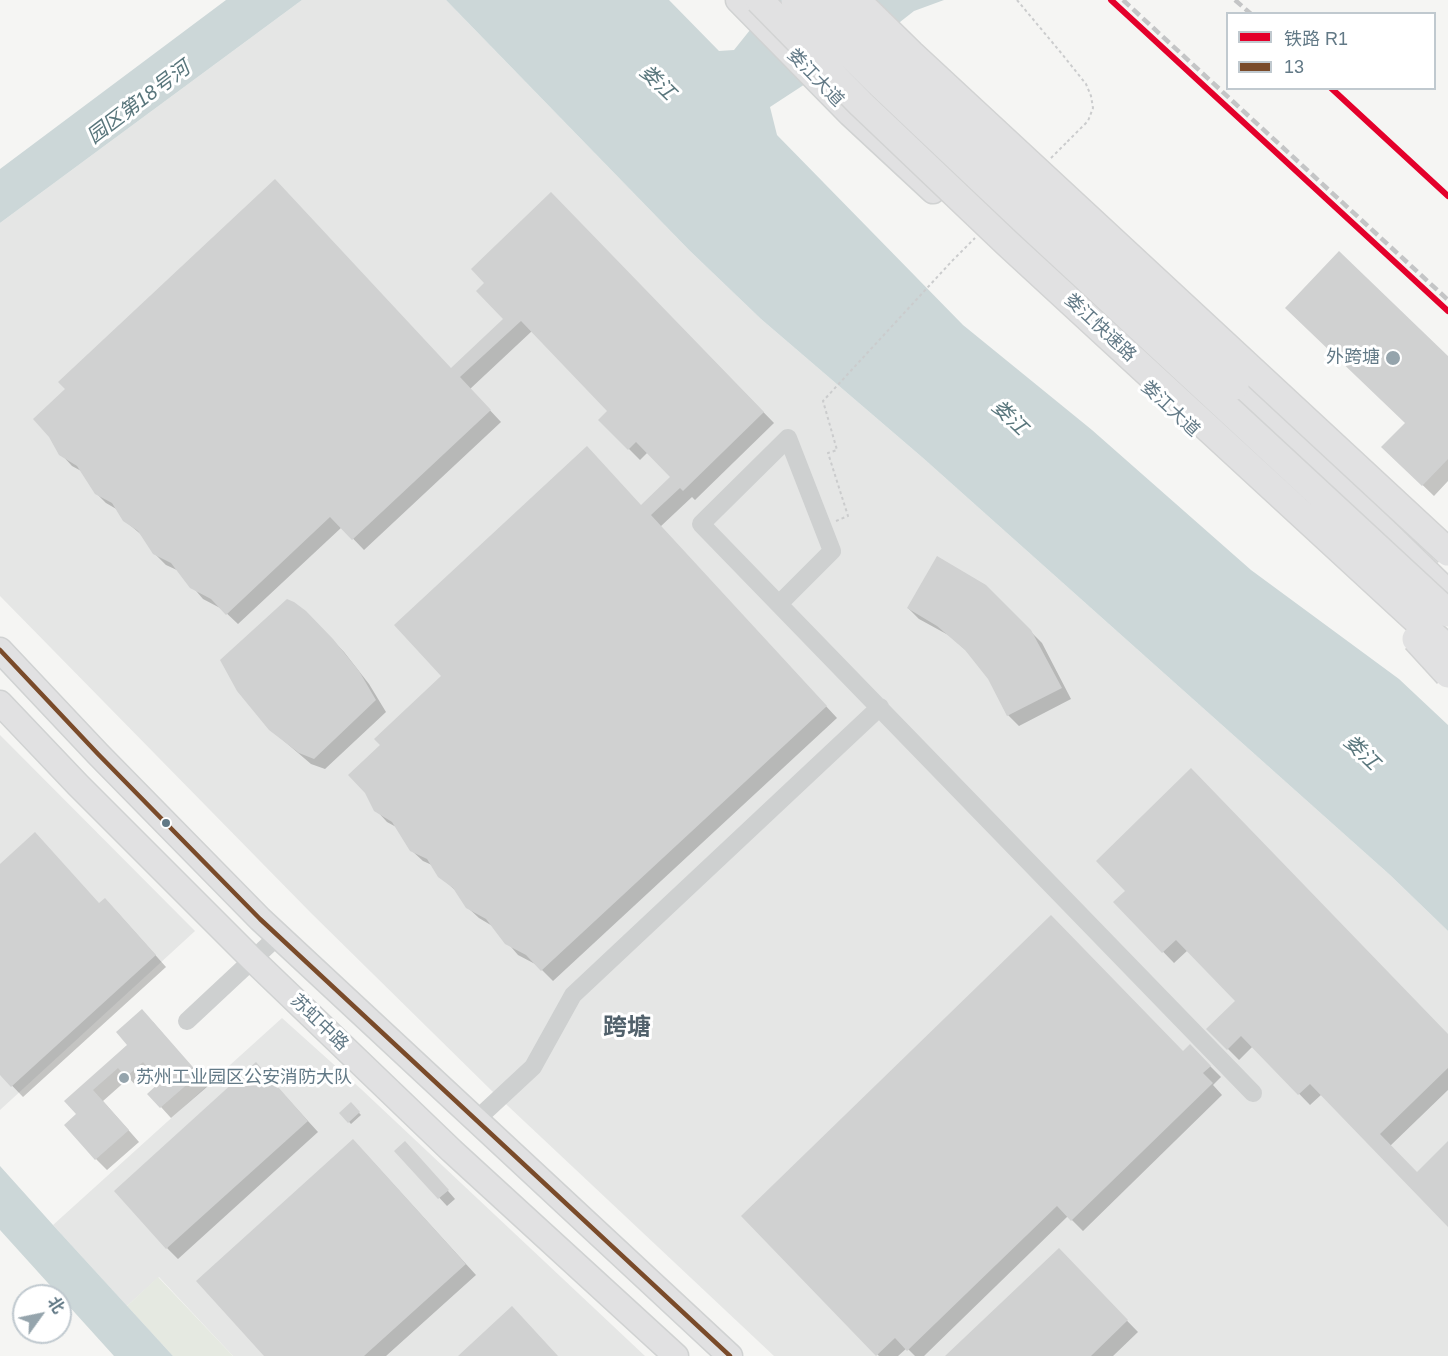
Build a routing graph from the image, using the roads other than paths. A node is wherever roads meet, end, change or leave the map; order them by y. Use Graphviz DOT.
graph roads {
  1 [pos="795,0"];
  2 [pos="814,0"];
  3 [pos="824,0"];
  4 [pos="856,0"];
  5 [pos="749,4"];
  6 [pos="1305,516"];
  7 [pos="1448,552"];
  8 [pos="1448,595"];
  9 [pos="779,604"];
  10 [pos="1448,613"];
  11 [pos="1448,649"];
  12 [pos="0,650"];
  13 [pos="1448,667"];
  14 [pos="1448,674"];
  15 [pos="0,703"];
  16 [pos="880,708"];
  17 [pos="278,936"];
  18 [pos="252,959"];
  19 [pos="187,1021"];
  20 [pos="1253,1093"];
  21 [pos="476,1120"];
  22 [pos="676,1356"];
  23 [pos="730,1356"];
  1 -- 10 [label="highway, 娄江快速路, bridge"];
  2 -- 8 [label="main road"];
  3 -- 8 [label="highway, bridge"];
  4 -- 7 [label="highway, bridge"];
  5 -- 6 [label="highway, 娄江快速路, bridge"];
  5 -- 13 [label="main road, 娄江大道"];
  6 -- 11 [label="highway, 娄江快速路, bridge"];
  6 -- 14 [label="highway, bridge"];
  9 -- 9 [label="lane"];
  9 -- 16 [label="lane"];
  12 -- 17 [label="main road, 苏虹中路"];
  15 -- 18 [label="main road, 苏虹中路"];
  16 -- 20 [label="lane"];
  16 -- 21 [label="lane"];
  17 -- 18 [label="lane"];
  17 -- 21 [label="main road, 苏虹中路"];
  18 -- 19 [label="lane"];
  18 -- 22 [label="main road, 苏虹中路"];
  21 -- 23 [label="main road, 苏虹中路"];
}
